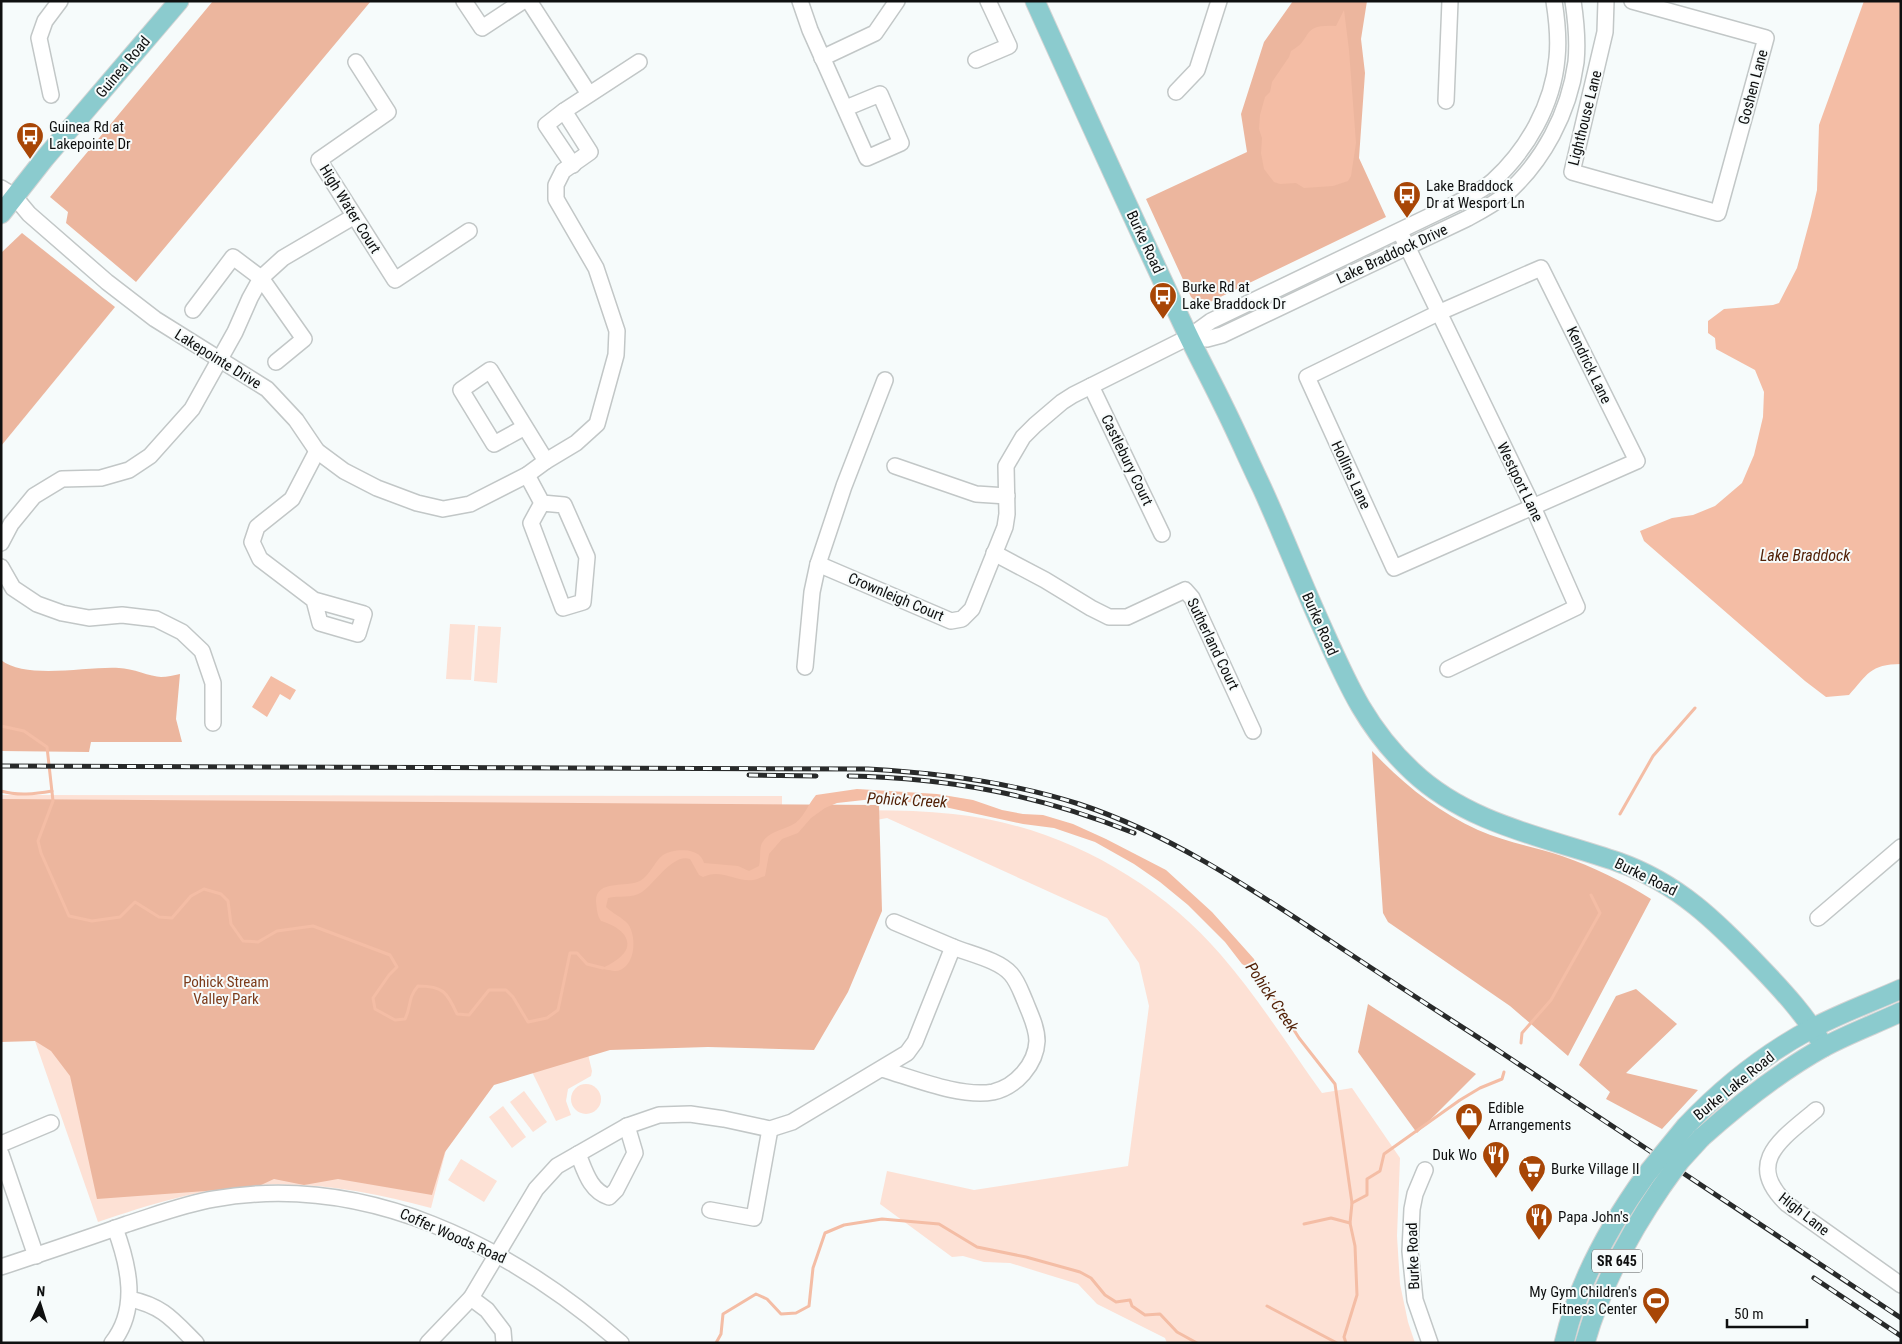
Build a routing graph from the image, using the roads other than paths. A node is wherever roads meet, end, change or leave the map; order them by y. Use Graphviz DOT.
graph roads {
  1 [pos="60,1"];
  2 [pos="464,1"];
  3 [pos="523,1"];
  4 [pos="529,1"];
  5 [pos="800,1"];
  6 [pos="897,1"];
  7 [pos="988,1"];
  8 [pos="1035,1"];
  9 [pos="1219,1"];
  10 [pos="1450,1"];
  11 [pos="1554,1"];
  12 [pos="1573,1"];
  13 [pos="1606,1"];
  14 [pos="1632,1"];
  15 [pos="174,5"];
  16 [pos="822,58"];
  17 [pos="976,60"];
  18 [pos="356,62"];
  19 [pos="639,62"];
  20 [pos="1176,92"];
  21 [pos="589,94"];
  22 [pos="51,95"];
  23 [pos="1446,102"];
  24 [pos="846,108"];
  25 [pos="564,111"];
  26 [pos="573,164"];
  27 [pos="8,192"];
  28 [pos="1,214"];
  29 [pos="1718,214"];
  30 [pos="353,216"];
  31 [pos="1399,230"];
  32 [pos="469,231"];
  33 [pos="1407,246"];
  34 [pos="261,278"];
  35 [pos="193,310"];
  36 [pos="1438,313"];
  37 [pos="1189,337"];
  38 [pos="220,359"];
  39 [pos="276,362"];
  40 [pos="885,380"];
  41 [pos="1091,386"];
  42 [pos="525,427"];
  43 [pos="317,451"];
  44 [pos="546,461"];
  45 [pos="895,466"];
  46 [pos="527,476"];
  47 [pos="1006,496"];
  48 [pos="542,503"];
  49 [pos="1533,507"];
  50 [pos="1162,534"];
  51 [pos="1,542"];
  52 [pos="994,553"];
  53 [pos="818,564"];
  54 [pos="1,567"];
  55 [pos="314,600"];
  56 [pos="805,667"];
  57 [pos="1448,669"];
  58 [pos="213,723"];
  59 [pos="1253,731"];
  60 [pos="1901,847"];
  61 [pos="1818,918"];
  62 [pos="894,922"];
  63 [pos="953,947"];
  64 [pos="1901,989"];
  65 [pos="1901,1012"];
  66 [pos="1813,1028"];
  67 [pos="1824,1047"];
  68 [pos="882,1069"];
  69 [pos="1816,1110"];
  70 [pos="51,1123"];
  71 [pos="627,1126"];
  72 [pos="770,1129"];
  73 [pos="1,1144"];
  74 [pos="1,1154"];
  75 [pos="578,1154"];
  76 [pos="1425,1170"];
  77 [pos="710,1210"];
  78 [pos="115,1228"];
  79 [pos="496,1254"];
  80 [pos="36,1256"];
  81 [pos="1,1267"];
  82 [pos="1901,1285"];
  83 [pos="471,1298"];
  84 [pos="130,1299"];
  85 [pos="112,1343"];
  86 [pos="196,1343"];
  87 [pos="428,1343"];
  88 [pos="504,1343"];
  89 [pos="621,1343"];
  90 [pos="1430,1343"];
  91 [pos="1564,1343"];
  92 [pos="1585,1343"];
  1 -- 22 [label="street"];
  2 -- 3 [label="street"];
  4 -- 21 [label="street"];
  5 -- 16 [label="street"];
  6 -- 16 [label="street"];
  7 -- 17 [label="street"];
  8 -- 37 [label="main road, Burke Road"];
  9 -- 20 [label="street"];
  10 -- 23 [label="street"];
  11 -- 31 [label="street, Lake Braddock Drive"];
  12 -- 33 [label="street, Lake Braddock Drive"];
  13 -- 29 [label="street, Lighthouse Lane"];
  14 -- 29 [label="street, Goshen Lane"];
  15 -- 27 [label="main road, Guinea Road"];
  16 -- 24 [label="street"];
  18 -- 30 [label="street, High Water Court"];
  19 -- 21 [label="street"];
  21 -- 25 [label="street"];
  25 -- 26 [label="street"];
  25 -- 26 [label="street"];
  26 -- 44 [label="street, Lakepointe Drive"];
  27 -- 28 [label="main road, Guinea Road"];
  27 -- 38 [label="street, Lakepointe Drive"];
  30 -- 32 [label="street, High Water Court"];
  30 -- 34 [label="street"];
  31 -- 33 [label="street, Westport Lane"];
  31 -- 37 [label="street, Lake Braddock Drive"];
  33 -- 36 [label="street, Westport Lane"];
  33 -- 37 [label="street, Lake Braddock Drive"];
  34 -- 35 [label="street"];
  34 -- 38 [label="street"];
  34 -- 39 [label="street"];
  36 -- 49 [label="street, Westport Lane"];
  36 -- 49 [label="street, Kendrick Lane"];
  36 -- 49 [label="street, Hollins Lane"];
  37 -- 41 [label="street, Lake Braddock Drive"];
  37 -- 66 [label="main road, Burke Road"];
  38 -- 43 [label="street, Lakepointe Drive"];
  38 -- 51 [label="street"];
  40 -- 53 [label="street"];
  41 -- 47 [label="street, Lake Braddock Drive"];
  41 -- 50 [label="street, Castlebury Court"];
  42 -- 42 [label="street"];
  42 -- 44 [label="street"];
  43 -- 46 [label="street, Lakepointe Drive"];
  43 -- 55 [label="street"];
  44 -- 46 [label="street, Lakepointe Drive"];
  45 -- 47 [label="street"];
  46 -- 48 [label="street"];
  47 -- 52 [label="street, Crownleigh Court"];
  48 -- 48 [label="street"];
  49 -- 57 [label="street, Westport Lane"];
  52 -- 53 [label="street, Crownleigh Court"];
  52 -- 59 [label="street, Sutherland Court"];
  53 -- 56 [label="street"];
  54 -- 58 [label="street"];
  60 -- 61 [label="street"];
  62 -- 63 [label="street"];
  63 -- 68 [label="street"];
  63 -- 68 [label="street"];
  64 -- 66 [label="main road, Burke Lake Road / SR 645"];
  65 -- 67 [label="main road, Burke Lake Road / SR 645"];
  66 -- 67 [label="main road, Burke Road"];
  66 -- 91 [label="main road, Burke Lake Road / SR 645, bridge"];
  67 -- 92 [label="main road, Burke Lake Road / SR 645, bridge"];
  68 -- 72 [label="street"];
  69 -- 82 [label="street, High Lane"];
  70 -- 73 [label="street"];
  71 -- 72 [label="street"];
  71 -- 75 [label="street"];
  71 -- 75 [label="street"];
  72 -- 77 [label="street"];
  74 -- 80 [label="street"];
  75 -- 79 [label="street"];
  76 -- 90 [label="street, Burke Road"];
  78 -- 79 [label="street, Coffer Woods Road"];
  78 -- 80 [label="street, Coffer Woods Road"];
  78 -- 84 [label="street"];
  79 -- 83 [label="street"];
  79 -- 89 [label="street, Coffer Woods Road"];
  80 -- 81 [label="street, Coffer Woods Road"];
  83 -- 87 [label="street"];
  83 -- 88 [label="street"];
  84 -- 85 [label="street"];
  84 -- 86 [label="street"];
}
